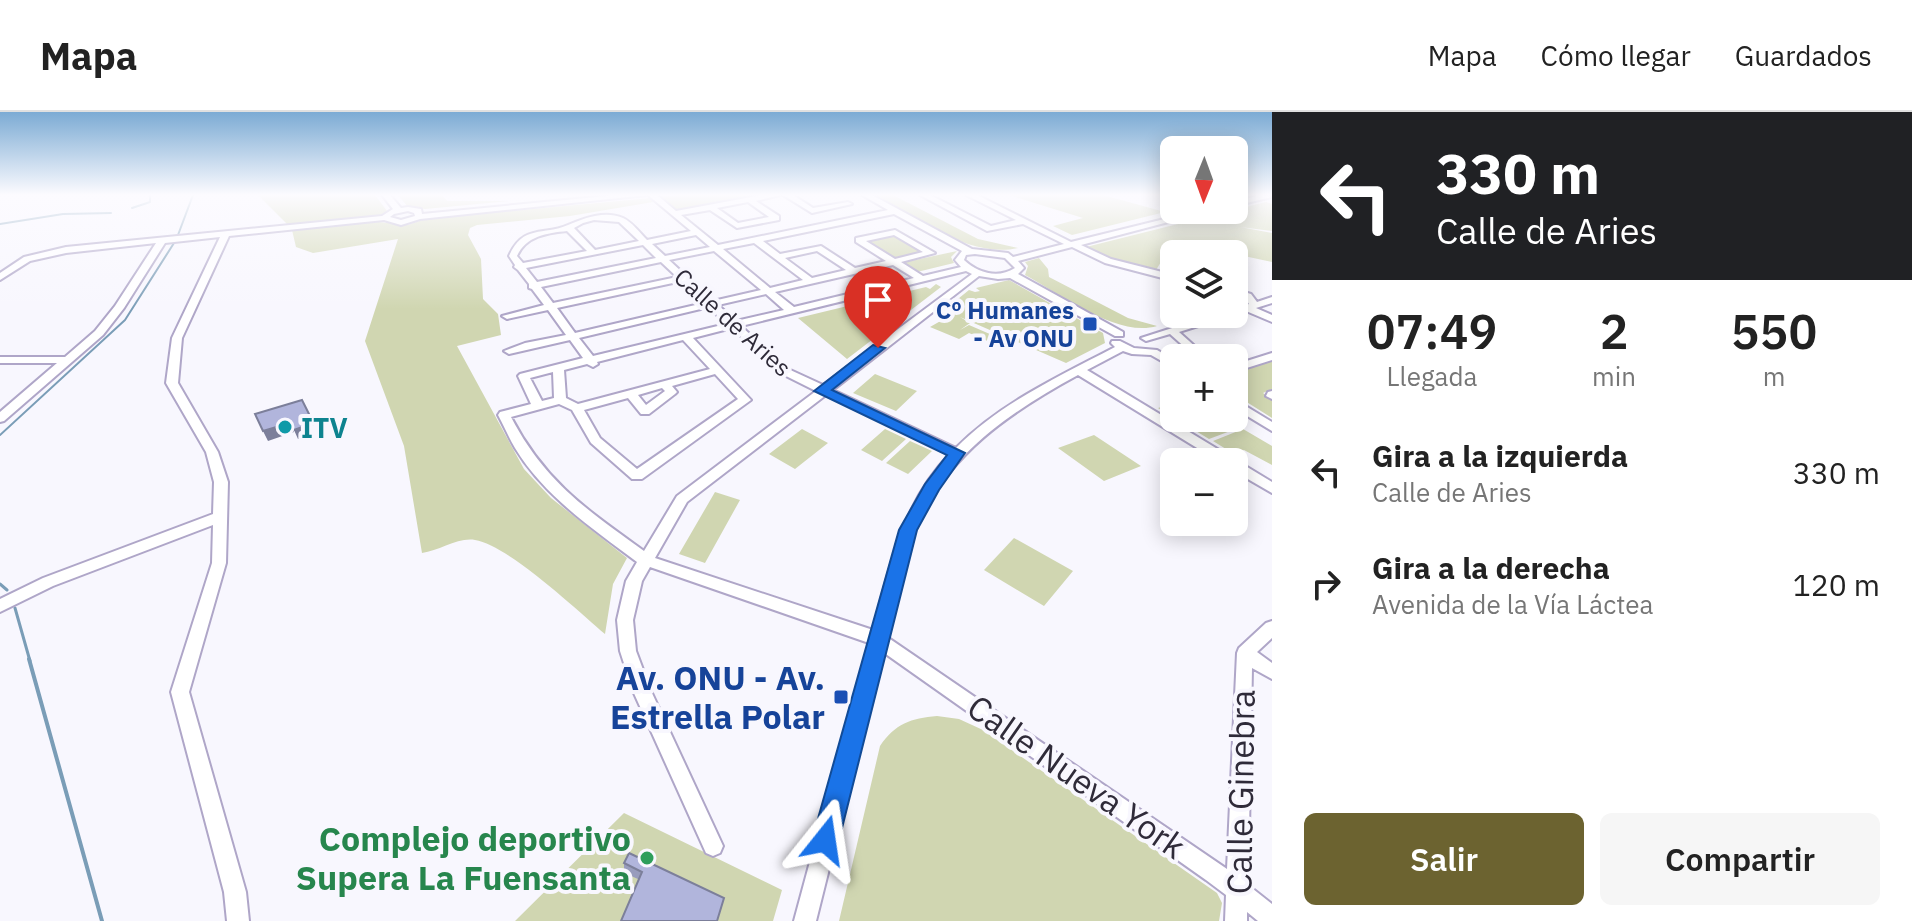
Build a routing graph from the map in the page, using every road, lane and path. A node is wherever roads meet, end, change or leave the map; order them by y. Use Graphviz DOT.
graph roads {
  1 [pos="226,233"];
  2 [pos="548,233"];
  3 [pos="574,233"];
  4 [pos="638,233"];
  5 [pos="695,233"];
  6 [pos="777,233"];
  7 [pos="789,233"];
  8 [pos="892,233"];
  9 [pos="896,233"];
  10 [pos="935,233"];
  11 [pos="1049,233"];
  12 [pos="1109,233"];
  13 [pos="1113,233"];
  14 [pos="163,239"];
  15 [pos="756,240"];
  16 [pos="650,242"];
  17 [pos="1070,243"];
  18 [pos="713,247"];
  19 [pos="969,251"];
  20 [pos="593,253"];
  21 [pos="666,256"];
  22 [pos="778,257"];
  23 [pos="1011,258"];
  24 [pos="895,261"];
  25 [pos="518,267"];
  26 [pos="967,268"];
  27 [pos="853,271"];
  28 [pos="978,273"];
  29 [pos="1160,274"];
  30 [pos="1012,275"];
  31 [pos="0,277"];
  32 [pos="685,278"];
  33 [pos="922,279"];
  34 [pos="810,281"];
  35 [pos="532,284"];
  36 [pos="768,291"];
  37 [pos="1248,297"];
  38 [pos="1272,300"];
  39 [pos="717,302"];
  40 [pos="1251,306"];
  41 [pos="548,307"];
  42 [pos="1248,307"];
  43 [pos="791,310"];
  44 [pos="512,314"];
  45 [pos="1272,319"];
  46 [pos="740,326"];
  47 [pos="1182,328"];
  48 [pos="1172,331"];
  49 [pos="1119,334"];
  50 [pos="570,336"];
  51 [pos="1146,338"];
  52 [pos="688,339"];
  53 [pos="1187,344"];
  54 [pos="529,345"];
  55 [pos="1122,347"];
  56 [pos="1153,352"];
  57 [pos="1160,356"];
  58 [pos="1272,356"];
  59 [pos="0,360"];
  60 [pos="68,360"];
  61 [pos="587,360"];
  62 [pos="1248,364"];
  63 [pos="558,368"];
  64 [pos="717,370"];
  65 [pos="1078,370"];
  66 [pos="665,384"];
  67 [pos="821,391"];
  68 [pos="631,394"];
  69 [pos="560,400"];
  70 [pos="538,406"];
  71 [pos="577,408"];
  72 [pos="1248,412"];
  73 [pos="0,418"];
  74 [pos="1272,427"];
  75 [pos="1207,448"];
  76 [pos="957,453"];
  77 [pos="1248,473"];
  78 [pos="1272,488"];
  79 [pos="220,517"];
  80 [pos="645,560"];
  81 [pos="1,604"];
  82 [pos="1272,628"];
  83 [pos="878,639"];
  84 [pos="1245,653"];
  85 [pos="1272,672"];
  86 [pos="713,846"];
  87 [pos="1239,895"];
  88 [pos="1272,918"];
  89 [pos="238,921"];
  90 [pos="805,921"];
  91 [pos="1236,921"];
  1 -- 14 [label="street"];
  1 -- 79 [label="street"];
  2 -- 25 [label="street, Calle de Aries"];
  3 -- 20 [label="street"];
  4 -- 16 [label="street, Calle de Aries"];
  5 -- 16 [label="street"];
  5 -- 18 [label="street"];
  6 -- 18 [label="street"];
  7 -- 15 [label="street"];
  8 -- 24 [label="street"];
  9 -- 24 [label="street"];
  10 -- 19 [label="street"];
  11 -- 17 [label="street"];
  12 -- 17 [label="street"];
  13 -- 17 [label="street"];
  14 -- 31 [label="street"];
  14 -- 60 [label="street"];
  15 -- 18 [label="street"];
  15 -- 22 [label="street"];
  16 -- 20 [label="street"];
  16 -- 21 [label="street, Calle de Aries"];
  17 -- 23 [label="street"];
  17 -- 29 [label="street"];
  18 -- 21 [label="street"];
  18 -- 36 [label="street"];
  19 -- 23 [label="street"];
  19 -- 26 [label="street"];
  20 -- 25 [label="street"];
  21 -- 32 [label="street, Calle de Aries"];
  21 -- 35 [label="street"];
  21 -- 39 [label="street, Calle de Aries"];
  22 -- 27 [label="street"];
  22 -- 34 [label="street"];
  23 -- 30 [label="street"];
  24 -- 27 [label="street"];
  24 -- 33 [label="street"];
  25 -- 35 [label="street"];
  26 -- 28 [label="street"];
  26 -- 33 [label="street"];
  27 -- 34 [label="street"];
  28 -- 30 [label="street"];
  28 -- 67 [label="street"];
  30 -- 49 [label="street"];
  32 -- 39 [label="street, Calle de Aries"];
  32 -- 41 [label="street"];
  33 -- 43 [label="street"];
  34 -- 36 [label="street"];
  35 -- 41 [label="street"];
  36 -- 39 [label="street"];
  36 -- 43 [label="street"];
  37 -- 40 [label="street"];
  38 -- 40 [label="street"];
  39 -- 46 [label="street, Calle de Aries"];
  39 -- 50 [label="street"];
  40 -- 42 [label="street"];
  40 -- 45 [label="street"];
  41 -- 44 [label="street"];
  41 -- 50 [label="street"];
  43 -- 46 [label="street"];
  46 -- 52 [label="street"];
  46 -- 67 [label="street, Calle de Aries"];
  47 -- 48 [label="street"];
  48 -- 51 [label="street"];
  48 -- 53 [label="street"];
  49 -- 51 [label="street"];
  49 -- 55 [label="street"];
  50 -- 54 [label="street"];
  50 -- 61 [label="street"];
  51 -- 56 [label="street"];
  52 -- 61 [label="street"];
  52 -- 64 [label="street"];
  55 -- 56 [label="street"];
  55 -- 65 [label="street"];
  56 -- 57 [label="street"];
  58 -- 62 [label="street"];
  59 -- 60 [label="street"];
  60 -- 73 [label="street"];
  61 -- 63 [label="street"];
  63 -- 69 [label="street"];
  63 -- 70 [label="street"];
  64 -- 66 [label="street"];
  64 -- 71 [label="street"];
  65 -- 75 [label="street"];
  65 -- 76 [label="street"];
  66 -- 68 [label="street"];
  66 -- 68 [label="street"];
  67 -- 76 [label="street, Calle de Aries"];
  67 -- 80 [label="street"];
  68 -- 71 [label="street"];
  69 -- 70 [label="street"];
  69 -- 71 [label="street"];
  70 -- 80 [label="street, Calle Nueva York"];
  72 -- 74 [label="street"];
  76 -- 83 [label="street"];
  77 -- 78 [label="street"];
  79 -- 81 [label="street"];
  79 -- 89 [label="street"];
  80 -- 83 [label="street, Calle Nueva York"];
  80 -- 86 [label="street"];
  82 -- 84 [label="street, Calle Ginebra"];
  83 -- 87 [label="street, Calle Nueva York"];
  83 -- 90 [label="street"];
  84 -- 85 [label="street"];
  84 -- 87 [label="street, Calle Ginebra"];
  87 -- 88 [label="street, Calle Nueva York"];
  87 -- 91 [label="street, Calle Ginebra"];
}
